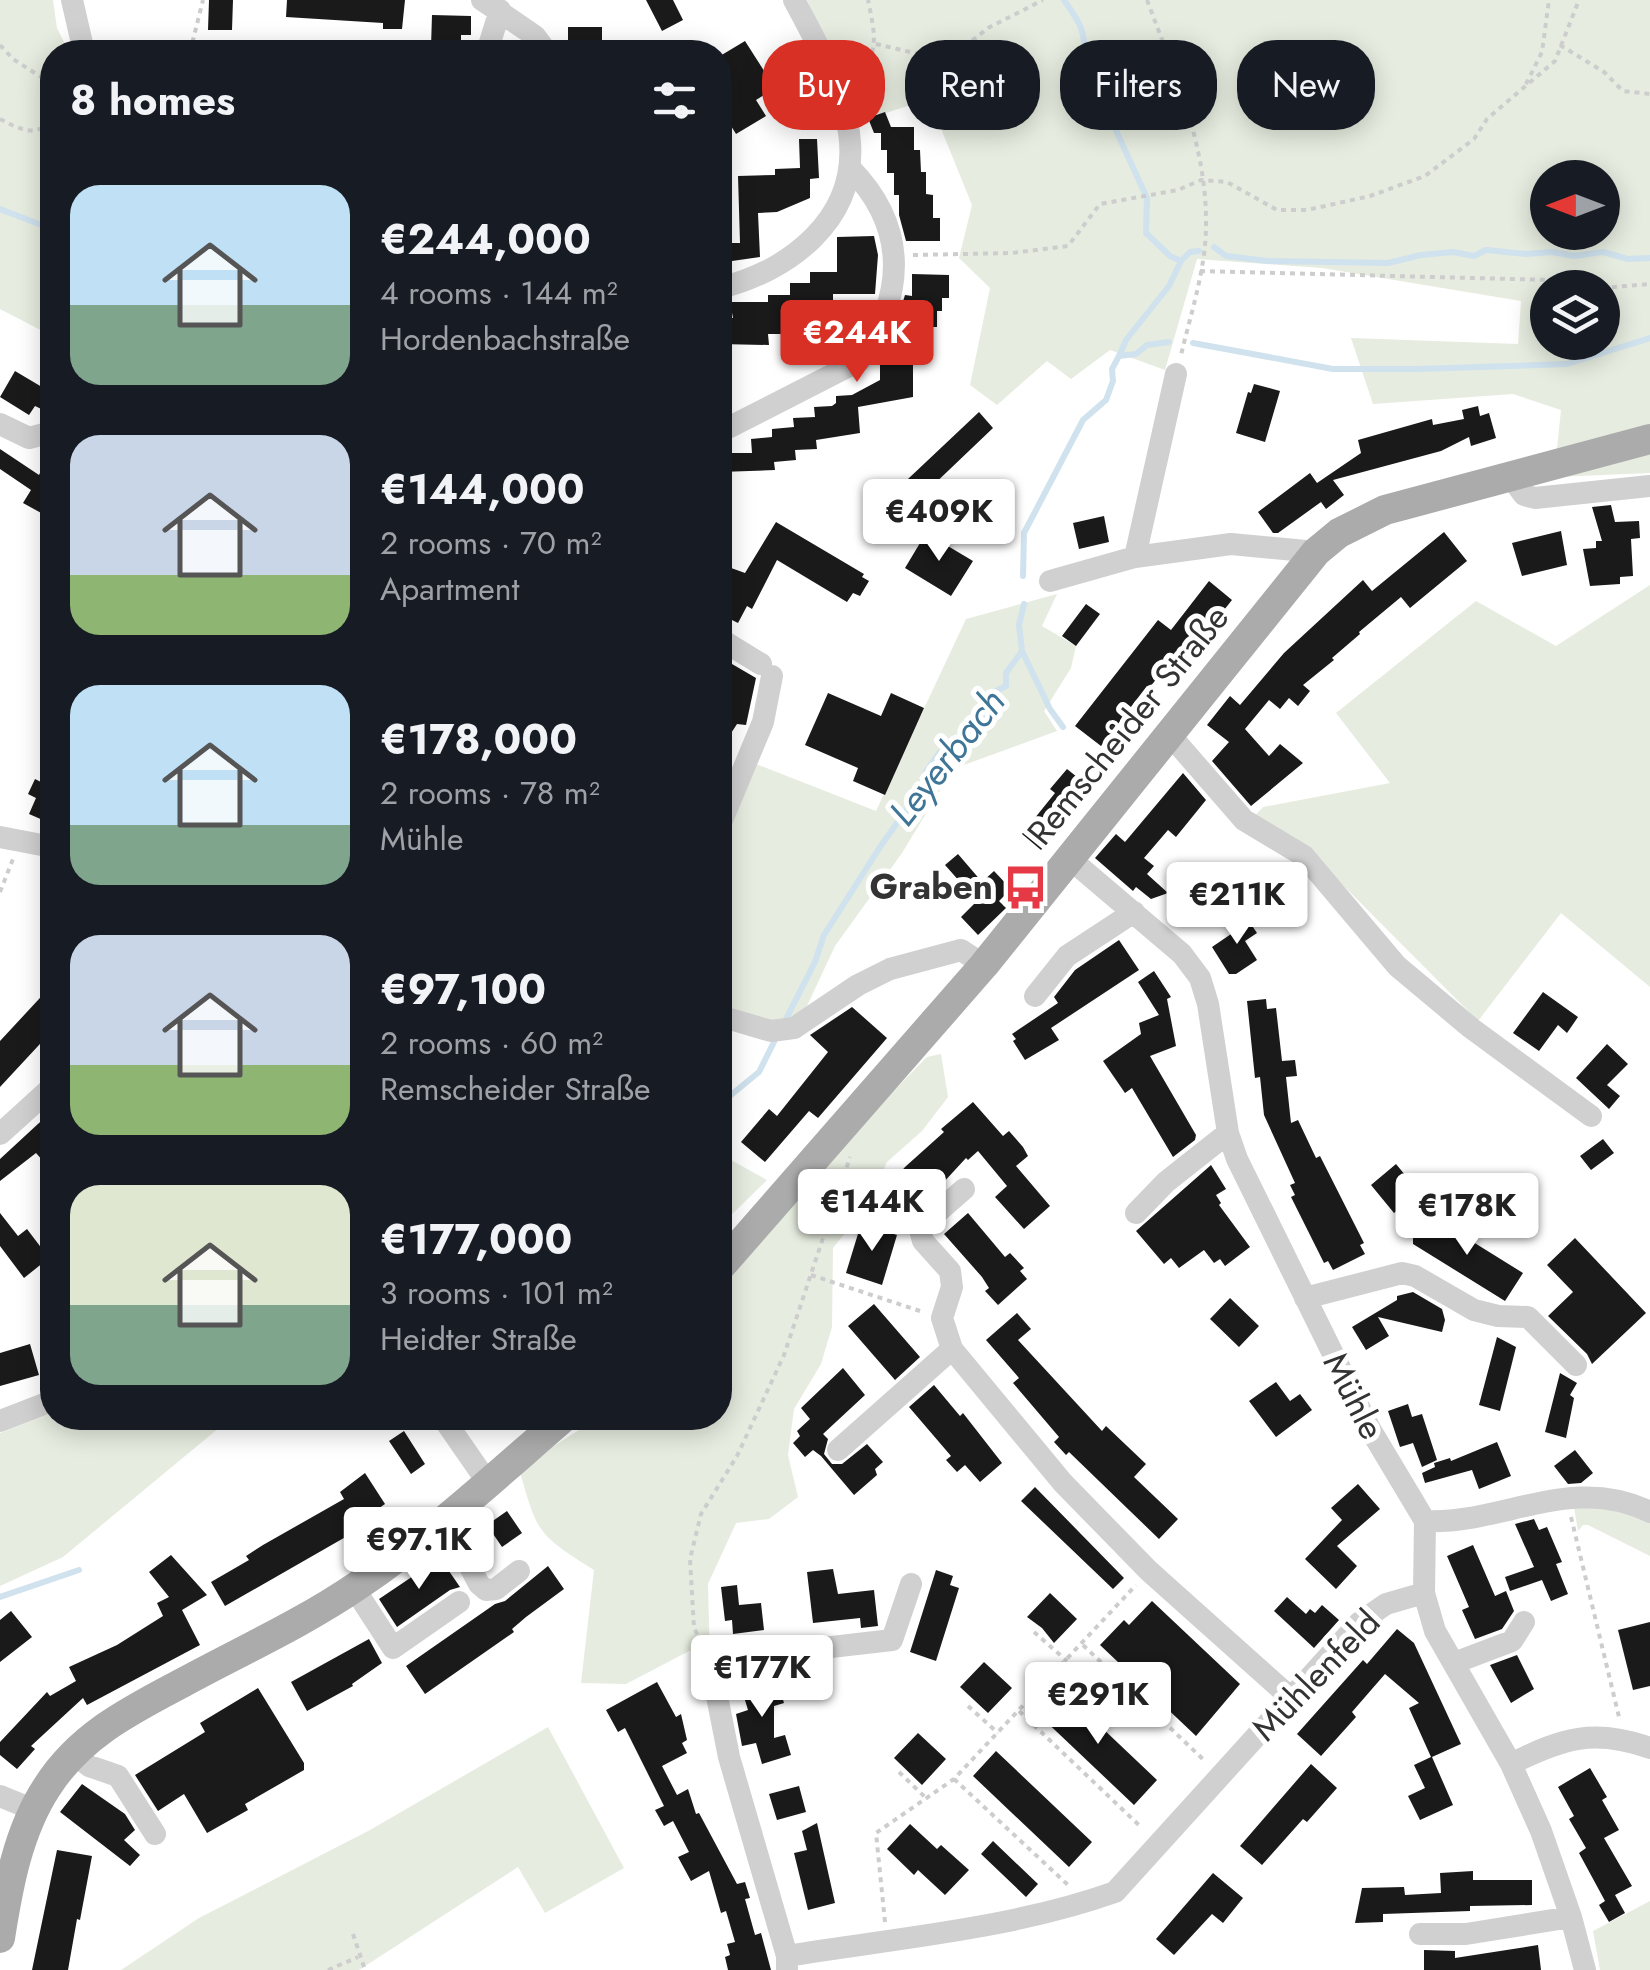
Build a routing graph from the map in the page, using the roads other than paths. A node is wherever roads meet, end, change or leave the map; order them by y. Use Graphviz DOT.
graph roads {
  1 [pos="72,0"];
  2 [pos="794,0"];
  3 [pos="491,5"];
  4 [pos="81,40"];
  5 [pos="487,40"];
  6 [pos="537,40"];
  7 [pos="850,168"];
  8 [pos="732,284"];
  9 [pos="1176,374"];
  10 [pos="0,424"];
  11 [pos="732,426"];
  12 [pos="40,435"];
  13 [pos="1650,439"];
  14 [pos="1510,476"];
  15 [pos="1650,486"];
  16 [pos="1316,552"];
  17 [pos="1135,557"];
  18 [pos="1050,581"];
  19 [pos="732,648"];
  20 [pos="1170,735"];
  21 [pos="732,796"];
  22 [pos="10,839"];
  23 [pos="40,845"];
  24 [pos="1069,858"];
  25 [pos="1134,912"];
  26 [pos="984,965"];
  27 [pos="1035,996"];
  28 [pos="732,1019"];
  29 [pos="40,1098"];
  30 [pos="1592,1116"];
  31 [pos="1228,1132"];
  32 [pos="0,1134"];
  33 [pos="964,1189"];
  34 [pos="1136,1214"];
  35 [pos="732,1255"];
  36 [pos="1304,1298"];
  37 [pos="952,1349"];
  38 [pos="1576,1365"];
  39 [pos="40,1406"];
  40 [pos="0,1421"];
  41 [pos="451,1430"];
  42 [pos="549,1430"];
  43 [pos="838,1450"];
  44 [pos="488,1484"];
  45 [pos="1650,1512"];
  46 [pos="445,1519"];
  47 [pos="1425,1521"];
  48 [pos="520,1571"];
  49 [pos="911,1584"];
  50 [pos="354,1588"];
  51 [pos="1424,1593"];
  52 [pos="459,1602"];
  53 [pos="1524,1622"];
  54 [pos="1454,1664"];
  55 [pos="1290,1698"];
  56 [pos="1650,1748"];
  57 [pos="73,1753"];
  58 [pos="1511,1764"];
  59 [pos="0,1796"];
  60 [pos="34,1810"];
  61 [pos="156,1834"];
  62 [pos="1571,1917"];
  63 [pos="1420,1934"];
  64 [pos="0,1938"];
  65 [pos="787,1963"];
  66 [pos="1585,1970"];
  1 -- 4 [label="street"];
  2 -- 7 [label="street"];
  3 -- 5 [label="street"];
  3 -- 6 [label="street"];
  7 -- 8 [label="street"];
  7 -- 11 [label="street"];
  9 -- 17 [label="street"];
  10 -- 12 [label="street"];
  13 -- 14 [label="main road, Remscheider Straße"];
  14 -- 15 [label="street"];
  14 -- 16 [label="main road, Remscheider Straße"];
  16 -- 17 [label="street"];
  16 -- 20 [label="main road, Remscheider Straße"];
  17 -- 18 [label="street"];
  19 -- 21 [label="street"];
  20 -- 24 [label="main road, Remscheider Straße"];
  20 -- 30 [label="street"];
  22 -- 23 [label="street"];
  24 -- 25 [label="street, Mühle"];
  24 -- 26 [label="main road, Remscheider Straße"];
  25 -- 27 [label="street"];
  25 -- 31 [label="street, Mühle"];
  26 -- 28 [label="street"];
  26 -- 35 [label="main road, Remscheider Straße"];
  29 -- 32 [label="street"];
  31 -- 34 [label="street"];
  31 -- 36 [label="street, Mühle"];
  33 -- 37 [label="street"];
  36 -- 38 [label="street"];
  36 -- 47 [label="street, Mühle"];
  37 -- 43 [label="street"];
  37 -- 55 [label="street"];
  39 -- 40 [label="street"];
  41 -- 44 [label="street"];
  42 -- 44 [label="main road"];
  44 -- 46 [label="main road"];
  45 -- 47 [label="street"];
  46 -- 48 [label="street"];
  46 -- 50 [label="main road"];
  47 -- 51 [label="street"];
  49 -- 65 [label="street"];
  50 -- 52 [label="street"];
  50 -- 57 [label="main road"];
  51 -- 54 [label="street"];
  51 -- 55 [label="street, Mühlenfeld"];
  53 -- 54 [label="street"];
  54 -- 58 [label="street"];
  55 -- 65 [label="street, Mühlenfeld"];
  56 -- 58 [label="street"];
  57 -- 60 [label="main road"];
  57 -- 61 [label="street"];
  58 -- 62 [label="street"];
  59 -- 60 [label="street"];
  60 -- 64 [label="main road"];
  62 -- 63 [label="street"];
  62 -- 66 [label="street"];
}
